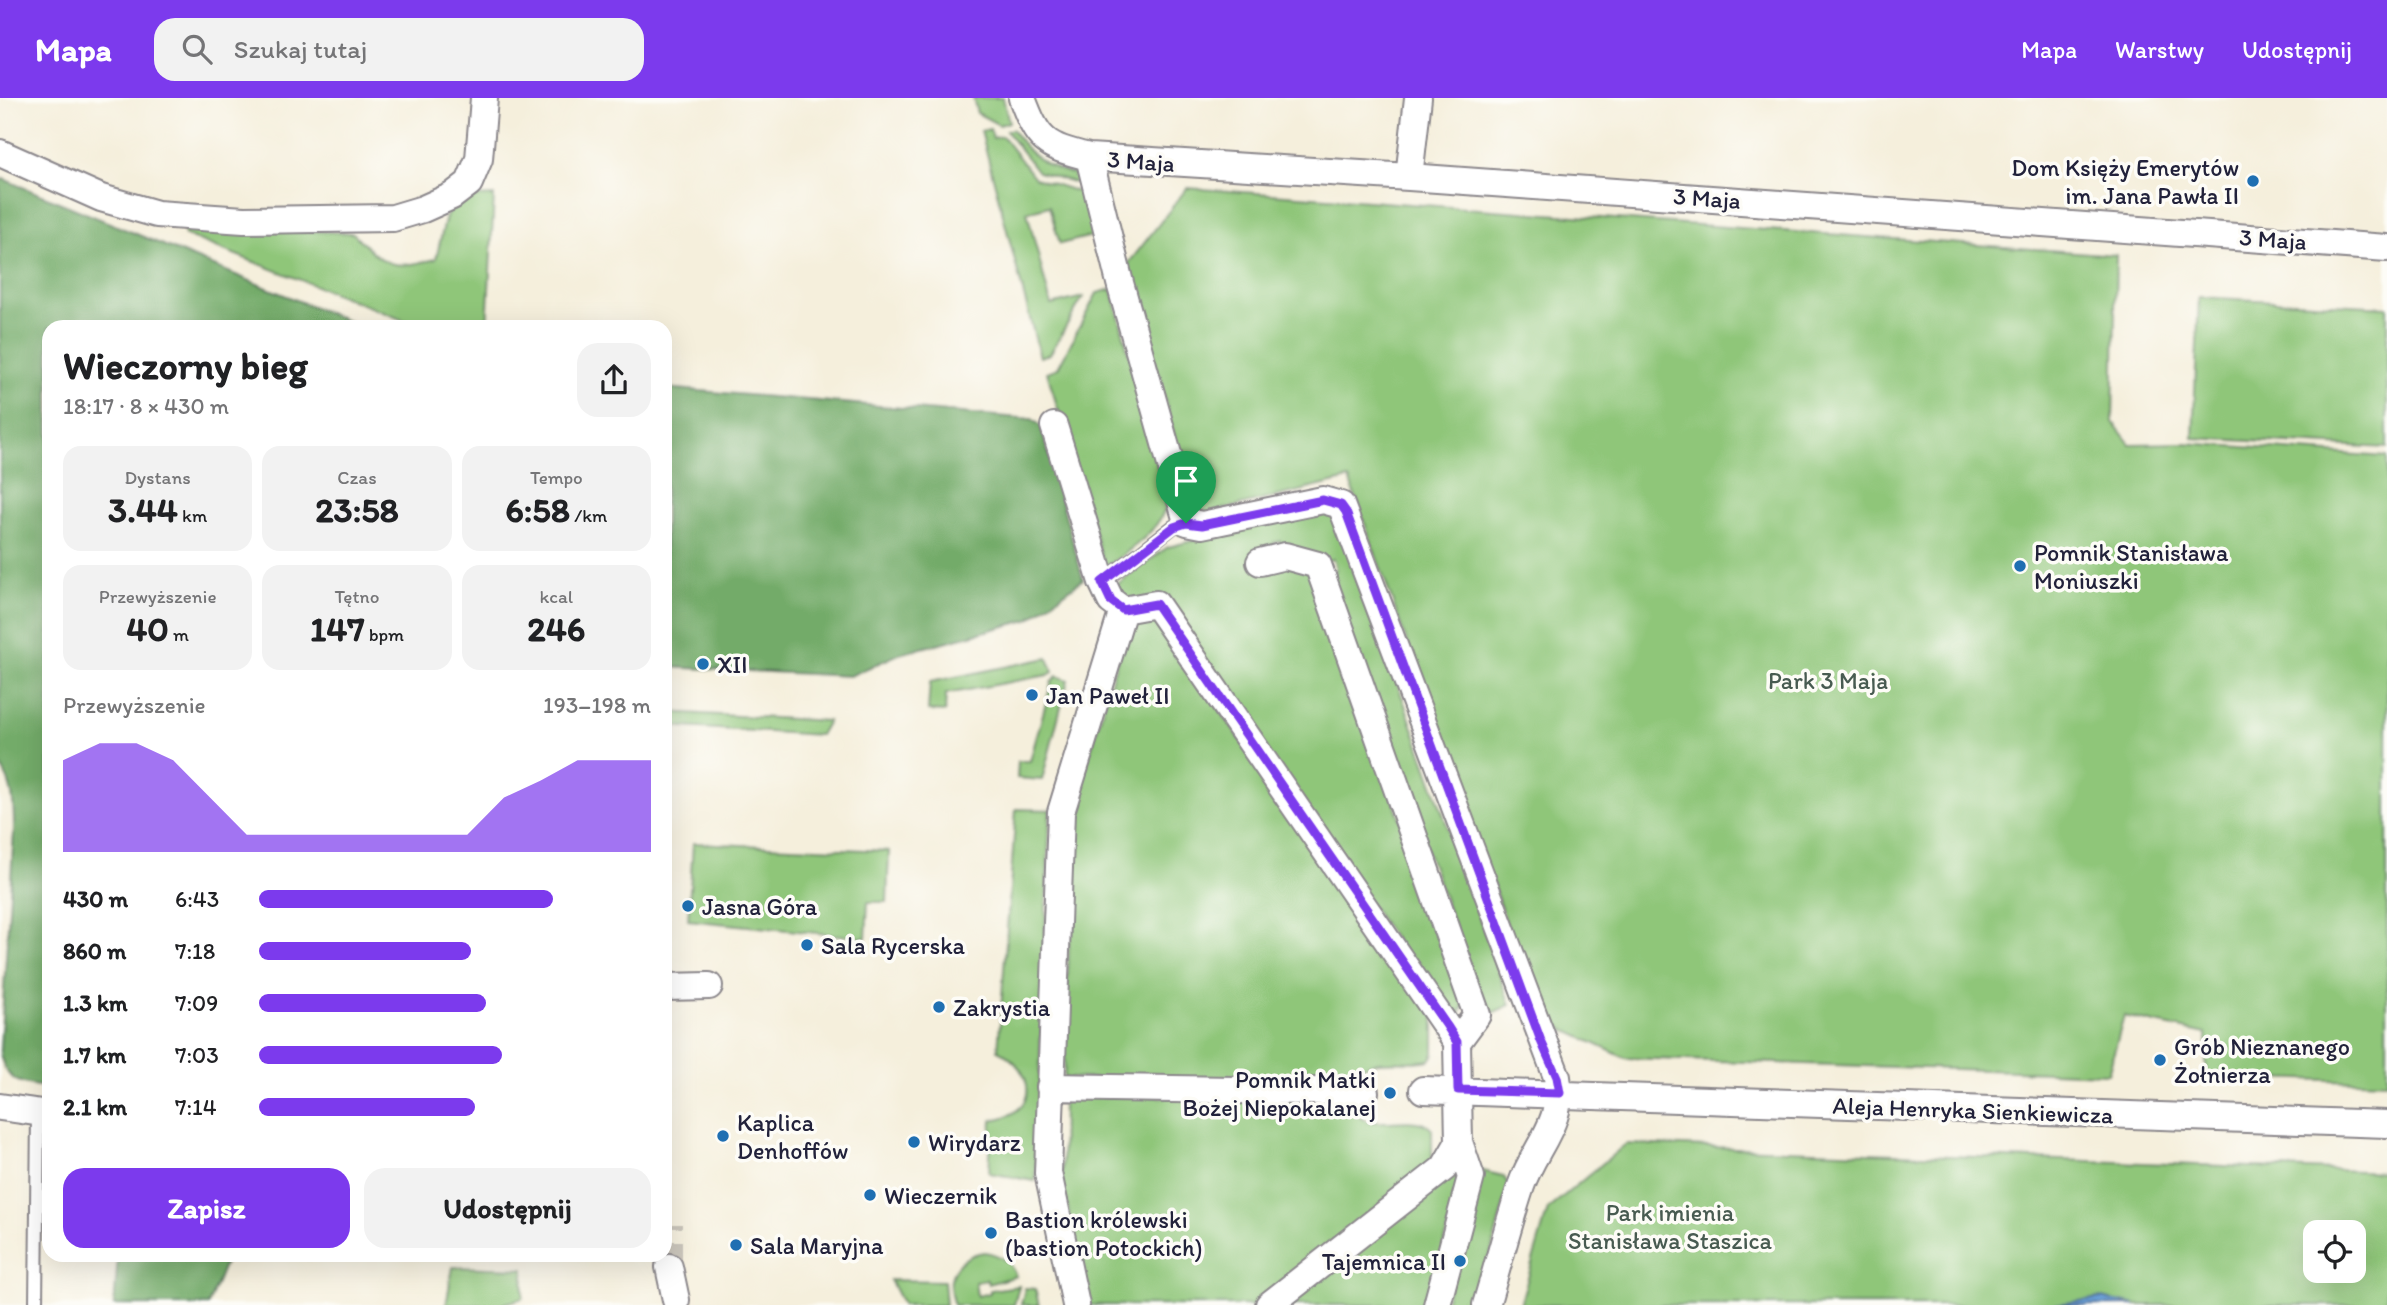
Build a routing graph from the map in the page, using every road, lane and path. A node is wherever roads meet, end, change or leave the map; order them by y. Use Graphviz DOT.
graph roads {
  1 [pos="484,98"];
  2 [pos="1022,98"];
  3 [pos="1418,98"];
  4 [pos="0,153"];
  5 [pos="1089,157"];
  6 [pos="1409,177"];
  7 [pos="2387,248"];
  8 [pos="1054,426"];
  9 [pos="1186,523"];
  10 [pos="1260,562"];
  11 [pos="1097,586"];
  12 [pos="1123,610"];
  13 [pos="709,986"];
  14 [pos="672,987"];
  15 [pos="1457,1042"];
  16 [pos="1050,1087"];
  17 [pos="1423,1090"];
  18 [pos="1458,1090"];
  19 [pos="1365,1092"];
  20 [pos="1560,1093"];
  21 [pos="0,1107"];
  22 [pos="42,1113"];
  23 [pos="2387,1124"];
  24 [pos="1459,1142"];
  25 [pos="42,1161"];
  26 [pos="669,1267"];
  27 [pos="676,1300"];
  28 [pos="36,1305"];
  29 [pos="1076,1305"];
  30 [pos="1269,1305"];
  31 [pos="1437,1305"];
  32 [pos="1486,1305"];
  1 -- 4 [label="street"];
  2 -- 5 [label="street, 3 Maja"];
  3 -- 6 [label="street"];
  5 -- 6 [label="street, 3 Maja"];
  5 -- 9 [label="street"];
  6 -- 7 [label="street, 3 Maja"];
  8 -- 11 [label="street"];
  9 -- 11 [label="lane"];
  9 -- 20 [label="street"];
  10 -- 15 [label="street"];
  11 -- 12 [label="street"];
  12 -- 15 [label="street"];
  12 -- 16 [label="street"];
  13 -- 14 [label="street"];
  15 -- 18 [label="street"];
  16 -- 19 [label="street"];
  16 -- 29 [label="street"];
  17 -- 18 [label="street, Aleja Henryka Sienkiewicza"];
  18 -- 20 [label="street, Aleja Henryka Sienkiewicza"];
  18 -- 24 [label="street"];
  20 -- 23 [label="street, Aleja Henryka Sienkiewicza"];
  20 -- 32 [label="street"];
  21 -- 22 [label="street"];
  24 -- 30 [label="street"];
  24 -- 31 [label="street"];
  25 -- 28 [label="lane"];
  26 -- 27 [label="street"];
}
